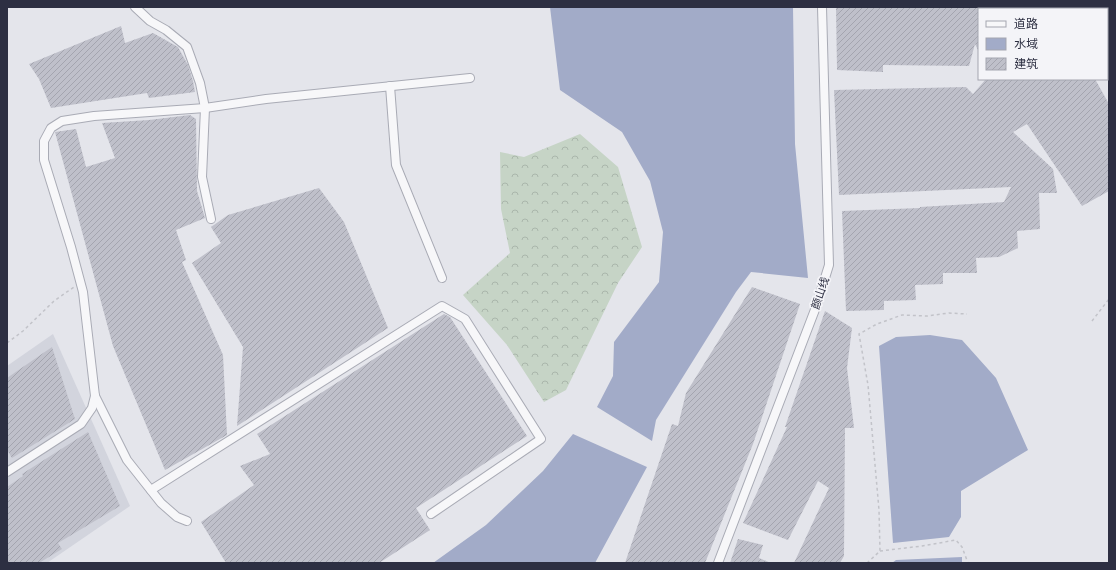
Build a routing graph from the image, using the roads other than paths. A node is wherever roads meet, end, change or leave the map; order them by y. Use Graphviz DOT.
graph roads {
  1 [pos="135,7"];
  2 [pos="822,7"];
  3 [pos="470,78"];
  4 [pos="390,86"];
  5 [pos="205,108"];
  6 [pos="212,219"];
  7 [pos="442,278"];
  8 [pos="95,396"];
  9 [pos="7,472"];
  10 [pos="151,490"];
  11 [pos="431,514"];
  12 [pos="187,521"];
  13 [pos="718,563"];
  1 -- 5 [label="street"];
  2 -- 13 [label="street, 颜山线"];
  3 -- 4 [label="street"];
  4 -- 5 [label="street"];
  4 -- 7 [label="street"];
  5 -- 6 [label="street"];
  5 -- 8 [label="street"];
  8 -- 9 [label="street"];
  8 -- 10 [label="street"];
  10 -- 11 [label="street"];
  10 -- 12 [label="street"];
}
